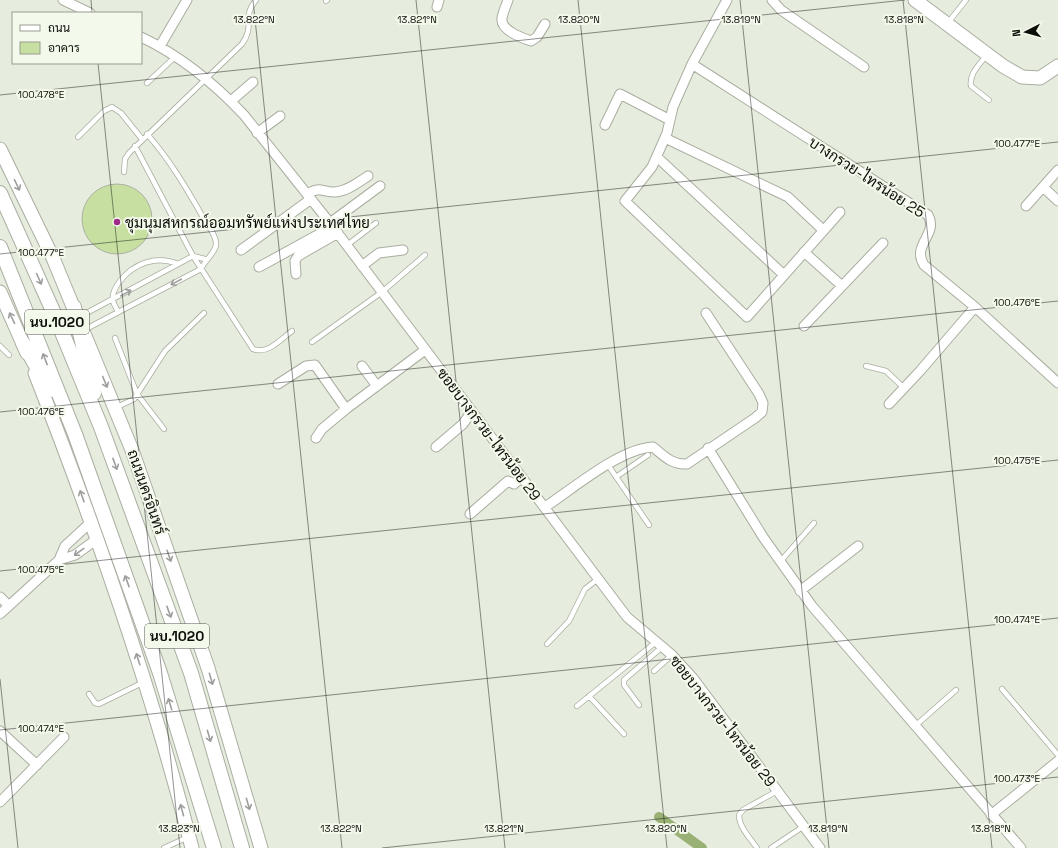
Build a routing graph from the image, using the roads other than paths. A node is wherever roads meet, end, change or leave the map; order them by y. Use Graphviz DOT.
graph roads {
  1 [pos="63,0"];
  2 [pos="187,0"];
  3 [pos="256,0"];
  4 [pos="508,0"];
  5 [pos="727,0"];
  6 [pos="772,0"];
  7 [pos="915,0"];
  8 [pos="966,0"];
  9 [pos="88,12"];
  10 [pos="545,24"];
  11 [pos="947,24"];
  12 [pos="142,37"];
  13 [pos="160,46"];
  14 [pos="987,54"];
  15 [pos="176,56"];
  16 [pos="692,64"];
  17 [pos="1058,66"];
  18 [pos="864,67"];
  19 [pos="206,78"];
  20 [pos="253,82"];
  21 [pos="147,83"];
  22 [pos="989,100"];
  23 [pos="231,101"];
  24 [pos="280,116"];
  25 [pos="670,120"];
  26 [pos="605,125"];
  27 [pos="257,133"];
  28 [pos="147,134"];
  29 [pos="78,137"];
  30 [pos="665,138"];
  31 [pos="142,139"];
  32 [pos="135,146"];
  33 [pos="0,150"];
  34 [pos="657,157"];
  35 [pos="1058,170"];
  36 [pos="124,172"];
  37 [pos="368,176"];
  38 [pos="380,186"];
  39 [pos="1043,187"];
  40 [pos="0,192"];
  41 [pos="309,196"];
  42 [pos="1058,201"];
  43 [pos="1026,206"];
  44 [pos="840,212"];
  45 [pos="376,223"];
  46 [pos="333,228"];
  47 [pos="823,230"];
  48 [pos="883,243"];
  49 [pos="346,246"];
  50 [pos="0,247"];
  51 [pos="241,250"];
  52 [pos="403,250"];
  53 [pos="804,252"];
  54 [pos="425,255"];
  55 [pos="194,256"];
  56 [pos="206,259"];
  57 [pos="178,264"];
  58 [pos="362,266"];
  59 [pos="259,267"];
  60 [pos="201,269"];
  61 [pos="296,274"];
  62 [pos="784,275"];
  63 [pos="842,286"];
  64 [pos="382,292"];
  65 [pos="0,294"];
  66 [pos="113,300"];
  67 [pos="976,307"];
  68 [pos="76,312"];
  69 [pos="118,312"];
  70 [pos="204,313"];
  71 [pos="706,313"];
  72 [pos="804,326"];
  73 [pos="84,330"];
  74 [pos="292,332"];
  75 [pos="115,338"];
  76 [pos="312,342"];
  77 [pos="23,343"];
  78 [pos="0,346"];
  79 [pos="425,350"];
  80 [pos="9,355"];
  81 [pos="362,366"];
  82 [pos="866,366"];
  83 [pos="1058,383"];
  84 [pos="278,384"];
  85 [pos="377,386"];
  86 [pos="904,388"];
  87 [pos="137,394"];
  88 [pos="889,404"];
  89 [pos="115,408"];
  90 [pos="346,409"];
  91 [pos="472,411"];
  92 [pos="101,427"];
  93 [pos="164,429"];
  94 [pos="75,434"];
  95 [pos="316,438"];
  96 [pos="436,447"];
  97 [pos="708,448"];
  98 [pos="648,455"];
  99 [pos="608,465"];
  100 [pos="522,477"];
  101 [pos="616,477"];
  102 [pos="545,507"];
  103 [pos="470,514"];
  104 [pos="91,522"];
  105 [pos="814,524"];
  106 [pos="649,525"];
  107 [pos="97,539"];
  108 [pos="858,546"];
  109 [pos="58,560"];
  110 [pos="780,562"];
  111 [pos="598,579"];
  112 [pos="800,591"];
  113 [pos="0,597"];
  114 [pos="8,605"];
  115 [pos="0,614"];
  116 [pos="548,644"];
  117 [pos="659,644"];
  118 [pos="672,655"];
  119 [pos="654,671"];
  120 [pos="145,682"];
  121 [pos="1002,689"];
  122 [pos="956,690"];
  123 [pos="88,694"];
  124 [pos="589,696"];
  125 [pos="640,705"];
  126 [pos="577,706"];
  127 [pos="915,726"];
  128 [pos="0,731"];
  129 [pos="624,734"];
  130 [pos="64,737"];
  131 [pos="1058,755"];
  132 [pos="1058,761"];
  133 [pos="37,765"];
  134 [pos="777,791"];
  135 [pos="0,802"];
  136 [pos="991,814"];
  137 [pos="804,826"];
  138 [pos="191,842"];
  139 [pos="164,848"];
  140 [pos="214,848"];
  141 [pos="242,848"];
  142 [pos="261,848"];
  143 [pos="757,848"];
  144 [pos="771,848"];
  145 [pos="820,848"];
  146 [pos="1021,848"];
  1 -- 9 [label="street"];
  2 -- 13 [label="street"];
  3 -- 19 [label="lane"];
  4 -- 10 [label="street"];
  5 -- 16 [label="street"];
  6 -- 18 [label="street"];
  7 -- 11 [label="main road"];
  8 -- 11 [label="lane"];
  11 -- 14 [label="main road"];
  12 -- 13 [label="street, ซอยบางกรวย-ไทรน้อย 29"];
  13 -- 15 [label="street, ซอยบางกรวย-ไทรน้อย 29"];
  14 -- 17 [label="main road"];
  14 -- 22 [label="lane"];
  15 -- 19 [label="street, ซอยบางกรวย-ไทรน้อย 29"];
  15 -- 21 [label="lane"];
  16 -- 25 [label="street"];
  16 -- 67 [label="street, บางกรวย-ไทรน้อย 25"];
  19 -- 23 [label="street, ซอยบางกรวย-ไทรน้อย 29"];
  19 -- 28 [label="lane"];
  20 -- 23 [label="street"];
  23 -- 27 [label="street, ซอยบางกรวย-ไทรน้อย 29"];
  24 -- 27 [label="street"];
  25 -- 26 [label="street"];
  25 -- 30 [label="street"];
  27 -- 41 [label="street, ซอยบางกรวย-ไทรน้อย 29"];
  28 -- 31 [label="lane"];
  28 -- 56 [label="lane"];
  29 -- 31 [label="lane"];
  30 -- 34 [label="street"];
  30 -- 47 [label="street"];
  31 -- 32 [label="lane"];
  32 -- 36 [label="lane"];
  32 -- 55 [label="lane"];
  33 -- 68 [label="main road, ถนนนครอินทร์ / นบ.1020, one-way"];
  34 -- 62 [label="street"];
  34 -- 62 [label="street"];
  35 -- 39 [label="street"];
  37 -- 41 [label="street"];
  38 -- 46 [label="street"];
  39 -- 42 [label="street"];
  39 -- 43 [label="street"];
  40 -- 92 [label="main road, ถนนนครอินทร์ / นบ.1020, one-way"];
  41 -- 46 [label="street, ซอยบางกรวย-ไทรน้อย 29"];
  41 -- 51 [label="street"];
  44 -- 47 [label="street"];
  45 -- 49 [label="lane"];
  46 -- 49 [label="street, ซอยบางกรวย-ไทรน้อย 29"];
  46 -- 59 [label="street"];
  46 -- 61 [label="street"];
  47 -- 53 [label="street"];
  48 -- 63 [label="street"];
  49 -- 58 [label="street, ซอยบางกรวย-ไทรน้อย 29"];
  94 -- 50 [label="main road, นบ.1020, one-way"];
  52 -- 58 [label="street"];
  53 -- 62 [label="street"];
  53 -- 63 [label="street"];
  54 -- 64 [label="lane"];
  55 -- 56 [label="lane"];
  55 -- 57 [label="lane"];
  55 -- 60 [label="lane"];
  56 -- 60 [label="lane"];
  66 -- 57 [label="lane, one-way"];
  57 -- 66 [label="lane"];
  58 -- 64 [label="street, ซอยบางกรวย-ไทรน้อย 29"];
  60 -- 69 [label="lane, one-way"];
  60 -- 74 [label="lane"];
  63 -- 72 [label="street"];
  64 -- 76 [label="lane"];
  64 -- 79 [label="street, ซอยบางกรวย-ไทรน้อย 29"];
  77 -- 65 [label="main road, นบ.1020, one-way"];
  66 -- 68 [label="lane"];
  66 -- 69 [label="lane"];
  67 -- 83 [label="street, บางกรวย-ไทรน้อย 25"];
  67 -- 86 [label="street"];
  68 -- 73 [label="main road, ถนนนครอินทร์ / นบ.1020"];
  68 -- 92 [label="main road"];
  69 -- 73 [label="lane"];
  70 -- 87 [label="lane"];
  71 -- 97 [label="street"];
  73 -- 89 [label="main road, ถนนนครอินทร์ / นบ.1020, one-way"];
  75 -- 87 [label="lane"];
  77 -- 94 [label="main road"];
  104 -- 77 [label="main road, นบ.1020, one-way"];
  78 -- 80 [label="lane"];
  79 -- 85 [label="street"];
  79 -- 91 [label="street, ซอยบางกรวย-ไทรน้อย 29"];
  81 -- 85 [label="street"];
  82 -- 86 [label="lane"];
  84 -- 90 [label="street"];
  85 -- 90 [label="street"];
  86 -- 88 [label="street"];
  87 -- 89 [label="lane"];
  87 -- 93 [label="lane"];
  89 -- 142 [label="main road, ถนนนครอินทร์ / นบ.1020, one-way"];
  90 -- 95 [label="street"];
  91 -- 96 [label="street"];
  91 -- 100 [label="street, ซอยบางกรวย-ไทรน้อย 29"];
  92 -- 141 [label="main road, ถนนนครอินทร์ / นบ.1020, one-way"];
  140 -- 94 [label="main road, นบ.1020, one-way"];
  97 -- 99 [label="street"];
  97 -- 110 [label="street"];
  98 -- 101 [label="lane"];
  99 -- 101 [label="lane"];
  99 -- 102 [label="street"];
  100 -- 102 [label="street, ซอยบางกรวย-ไทรน้อย 29"];
  100 -- 103 [label="street"];
  101 -- 106 [label="lane"];
  102 -- 111 [label="street, ซอยบางกรวย-ไทรน้อย 29"];
  104 -- 107 [label="main road, นบ.1020"];
  104 -- 109 [label="street"];
  105 -- 110 [label="lane"];
  107 -- 109 [label="street, one-way"];
  120 -- 107 [label="main road, นบ.1020, one-way"];
  108 -- 112 [label="street"];
  109 -- 114 [label="street"];
  110 -- 112 [label="street"];
  111 -- 116 [label="lane"];
  111 -- 117 [label="street, ซอยบางกรวย-ไทรน้อย 29"];
  112 -- 127 [label="street"];
  113 -- 114 [label="street"];
  114 -- 115 [label="street"];
  117 -- 118 [label="street, ซอยบางกรวย-ไทรน้อย 29"];
  117 -- 124 [label="lane"];
  117 -- 125 [label="lane"];
  118 -- 119 [label="lane"];
  118 -- 134 [label="street, ซอยบางกรวย-ไทรน้อย 29"];
  120 -- 123 [label="lane"];
  138 -- 120 [label="main road, นบ.1020, one-way"];
  121 -- 131 [label="lane"];
  122 -- 127 [label="lane"];
  124 -- 126 [label="lane"];
  124 -- 129 [label="lane"];
  127 -- 136 [label="street"];
  128 -- 133 [label="street"];
  130 -- 133 [label="street"];
  132 -- 136 [label="street"];
  133 -- 135 [label="street"];
  134 -- 137 [label="street, ซอยบางกรวย-ไทรน้อย 29"];
  134 -- 143 [label="lane"];
  136 -- 146 [label="street"];
  137 -- 144 [label="lane"];
  137 -- 145 [label="street, ซอยบางกรวย-ไทรน้อย 29"];
  138 -- 139 [label="lane"];
}
